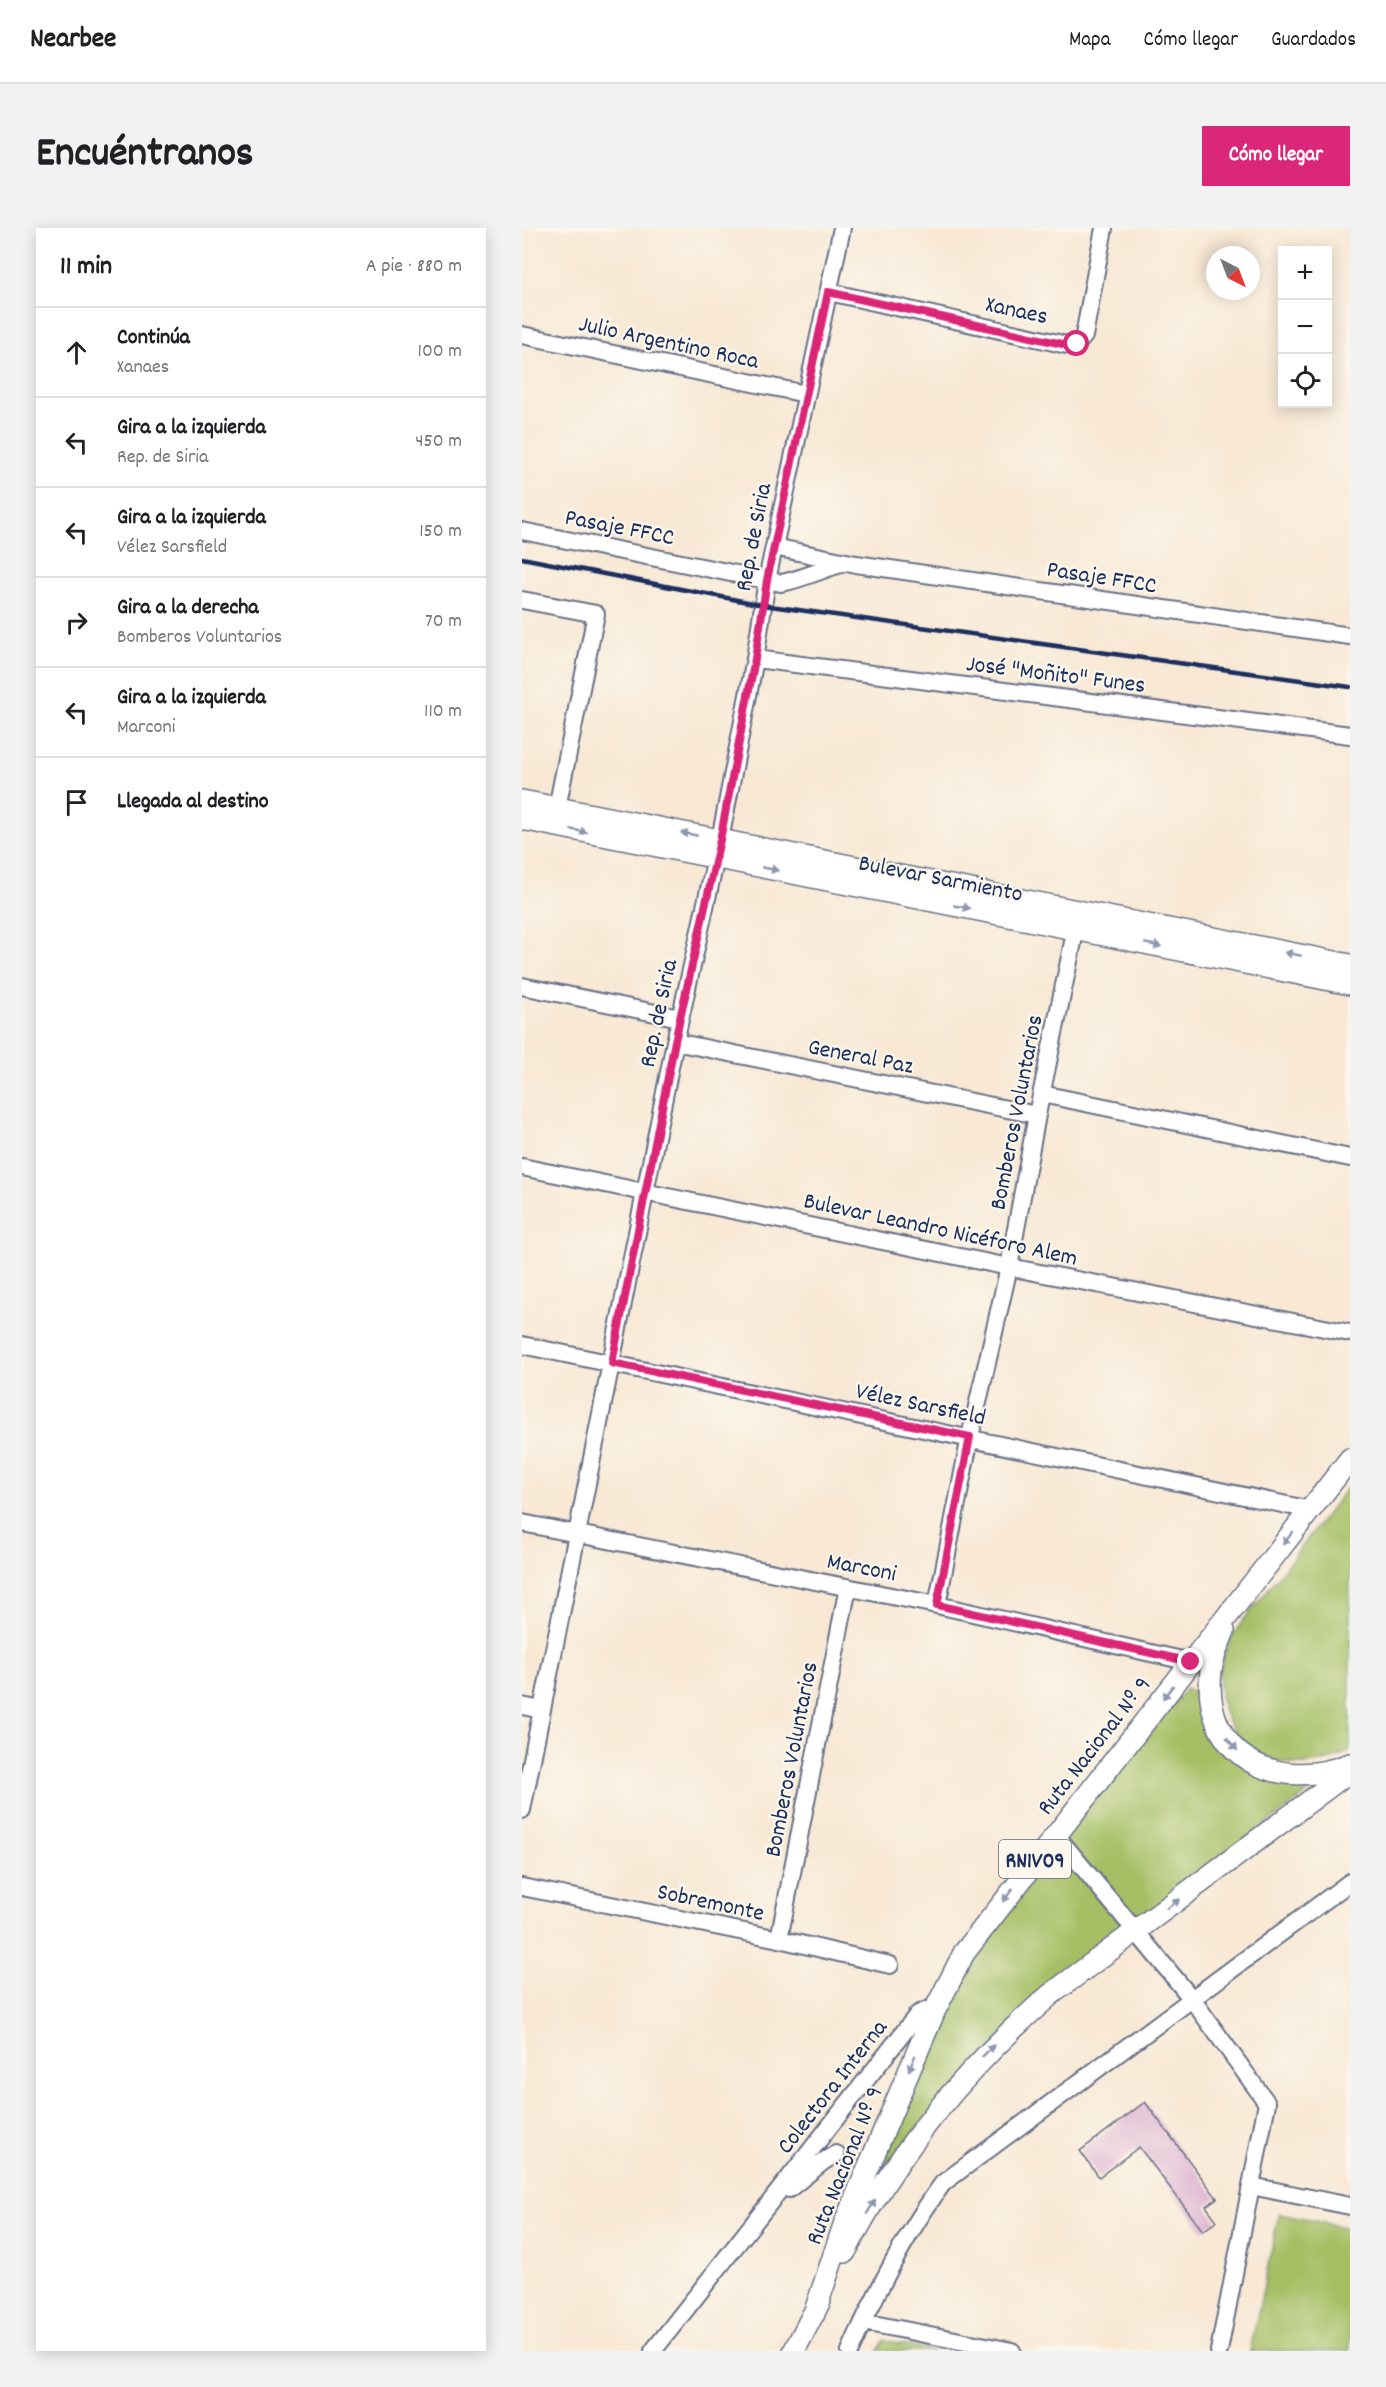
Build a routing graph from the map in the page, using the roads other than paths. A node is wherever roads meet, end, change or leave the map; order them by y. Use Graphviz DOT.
graph roads {
  1 [pos="842,228"];
  2 [pos="1104,228"];
  3 [pos="828,292"];
  4 [pos="522,335"];
  5 [pos="806,394"];
  6 [pos="522,531"];
  7 [pos="774,547"];
  8 [pos="848,562"];
  9 [pos="767,580"];
  10 [pos="522,600"];
  11 [pos="1350,636"];
  12 [pos="755,659"];
  13 [pos="1350,735"];
  14 [pos="522,801"];
  15 [pos="557,808"];
  16 [pos="522,819"];
  17 [pos="718,849"];
  18 [pos="1078,920"];
  19 [pos="1348,974"];
  20 [pos="522,986"];
  21 [pos="681,1018"];
  22 [pos="675,1041"];
  23 [pos="1042,1094"];
  24 [pos="1037,1114"];
  25 [pos="1350,1158"];
  26 [pos="522,1167"];
  27 [pos="646,1191"];
  28 [pos="1009,1268"];
  29 [pos="1350,1334"];
  30 [pos="522,1345"];
  31 [pos="612,1363"];
  32 [pos="970,1437"];
  33 [pos="1350,1459"];
  34 [pos="1350,1464"];
  35 [pos="1333,1480"];
  36 [pos="1311,1510"];
  37 [pos="522,1523"];
  38 [pos="577,1534"];
  39 [pos="848,1587"];
  40 [pos="937,1605"];
  41 [pos="1232,1610"];
  42 [pos="1191,1662"];
  43 [pos="522,1706"];
  44 [pos="542,1710"];
  45 [pos="1350,1764"];
  46 [pos="1350,1771"];
  47 [pos="522,1810"];
  48 [pos="1055,1834"];
  49 [pos="1350,1882"];
  50 [pos="522,1887"];
  51 [pos="1137,1931"];
  52 [pos="779,1940"];
  53 [pos="890,1965"];
  54 [pos="1192,1999"];
  55 [pos="937,2006"];
  56 [pos="836,2154"];
  57 [pos="1251,2186"];
  58 [pos="769,2204"];
  59 [pos="1350,2206"];
  60 [pos="814,2314"];
  61 [pos="863,2322"];
  62 [pos="652,2351"];
  63 [pos="794,2351"];
  64 [pos="850,2351"];
  65 [pos="1012,2351"];
  66 [pos="1219,2351"];
  1 -- 3 [label="street, Rep. de Siria"];
  2 -- 3 [label="street, Xanaes"];
  3 -- 5 [label="street, Rep. de Siria"];
  4 -- 5 [label="street, Julio Argentino Roca"];
  5 -- 7 [label="street, Rep. de Siria"];
  6 -- 9 [label="street, Pasaje FFCC"];
  7 -- 8 [label="street, Pasaje FFCC"];
  7 -- 9 [label="street, Rep. de Siria"];
  8 -- 9 [label="street, Pasaje FFCC"];
  8 -- 11 [label="street, Pasaje FFCC"];
  9 -- 12 [label="street, Rep. de Siria"];
  10 -- 15 [label="street"];
  12 -- 13 [label="street, José \"Moñito\" Funes"];
  12 -- 17 [label="street, Rep. de Siria"];
  14 -- 15 [label="main road, Bulevar Sarmiento"];
  17 -- 15 [label="main road, Bulevar Sarmiento, one-way"];
  16 -- 17 [label="main road, Bulevar Sarmiento, one-way"];
  17 -- 18 [label="main road, Bulevar Sarmiento"];
  17 -- 21 [label="street, Rep. de Siria"];
  18 -- 19 [label="main road, Bulevar Sarmiento"];
  18 -- 23 [label="street, Bomberos Voluntarios"];
  20 -- 21 [label="street"];
  21 -- 22 [label="street, Rep. de Siria"];
  22 -- 24 [label="street, General Paz"];
  22 -- 27 [label="street, Rep. de Siria"];
  23 -- 24 [label="street, Bomberos Voluntarios"];
  23 -- 25 [label="street"];
  24 -- 28 [label="street, Bomberos Voluntarios"];
  26 -- 27 [label="street, Bulevar Leandro Nicéforo Alem"];
  27 -- 28 [label="street, Bulevar Leandro Nicéforo Alem"];
  27 -- 31 [label="street, Rep. de Siria"];
  28 -- 29 [label="street, Bulevar Leandro Nicéforo Alem"];
  28 -- 32 [label="street, Bomberos Voluntarios"];
  30 -- 31 [label="street, Vélez Sarsfield"];
  31 -- 32 [label="street, Vélez Sarsfield"];
  31 -- 38 [label="street, Rep. de Siria"];
  32 -- 36 [label="street, Vélez Sarsfield"];
  32 -- 40 [label="street, Bomberos Voluntarios"];
  33 -- 35 [label="main road, Ruta Nacional Nº 9 / RN1V09"];
  34 -- 35 [label="main road"];
  35 -- 36 [label="main road, Ruta Nacional Nº 9 / RN1V09"];
  36 -- 41 [label="main road, Ruta Nacional Nº 9 / RN1V09, one-way"];
  37 -- 38 [label="street, Marconi"];
  38 -- 39 [label="street, Marconi"];
  38 -- 44 [label="street, Rep. de Siria"];
  39 -- 40 [label="street, Marconi"];
  39 -- 52 [label="street, Bomberos Voluntarios"];
  40 -- 42 [label="street, Marconi"];
  41 -- 42 [label="main road, Ruta Nacional Nº 9 / RN1V09"];
  41 -- 45 [label="main road, RN1V09, one-way"];
  42 -- 48 [label="main road, Ruta Nacional Nº 9 / RN1V09, one-way"];
  43 -- 44 [label="street"];
  44 -- 47 [label="street, Rep. de Siria"];
  51 -- 46 [label="main road, Ruta Nacional Nº 9 / RN1V09, one-way"];
  48 -- 51 [label="street"];
  48 -- 55 [label="main road, Ruta Nacional Nº 9 / RN1V09, one-way"];
  49 -- 54 [label="street"];
  50 -- 52 [label="street, Sobremonte"];
  51 -- 54 [label="street"];
  60 -- 51 [label="main road, Ruta Nacional Nº 9 / RN1V09, one-way"];
  52 -- 53 [label="street, Sobremonte"];
  54 -- 57 [label="street"];
  54 -- 61 [label="street"];
  55 -- 58 [label="street, Colectora Interna"];
  55 -- 60 [label="main road, Ruta Nacional Nº 9 / RN1V09, one-way"];
  56 -- 58 [label="street, Colectora Interna"];
  57 -- 59 [label="street"];
  57 -- 66 [label="street"];
  58 -- 62 [label="street, Colectora Interna"];
  60 -- 63 [label="main road, Ruta Nacional Nº 9 / RN1V09"];
  61 -- 64 [label="street"];
  61 -- 65 [label="street"];
}
